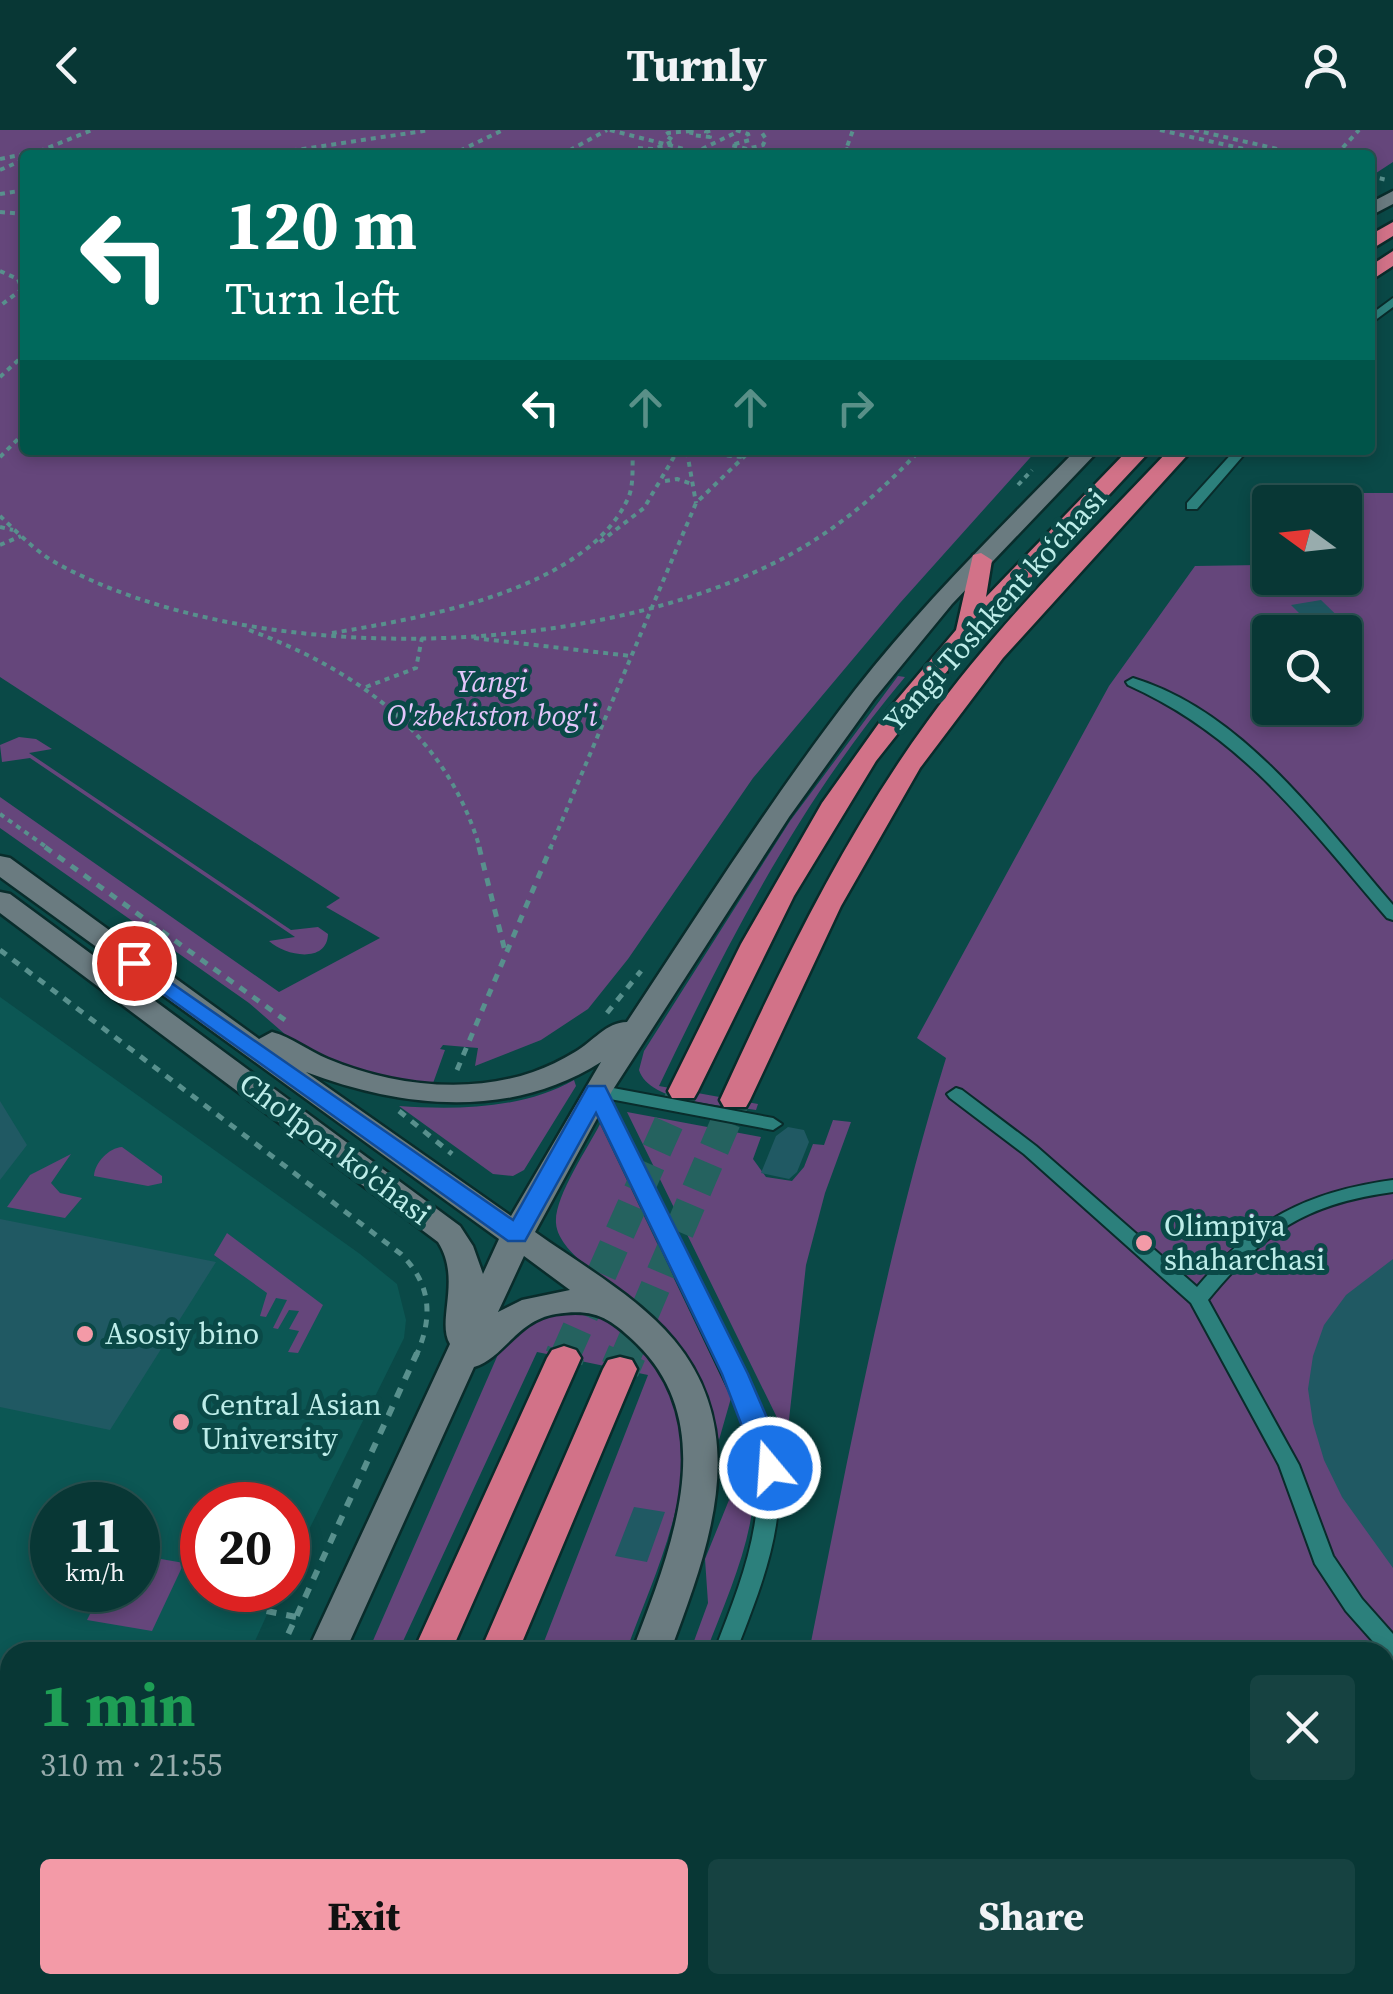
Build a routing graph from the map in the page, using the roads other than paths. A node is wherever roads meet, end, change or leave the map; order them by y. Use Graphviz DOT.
graph roads {
  1 [pos="1083,455"];
  2 [pos="1135,455"];
  3 [pos="1176,455"];
  4 [pos="1238,455"];
  5 [pos="1192,506"];
  6 [pos="981,560"];
  7 [pos="967,633"];
  8 [pos="1133,682"];
  9 [pos="0,864"];
  10 [pos="0,900"];
  11 [pos="1393,914"];
  12 [pos="107,943"];
  13 [pos="657,973"];
  14 [pos="596,1091"];
  15 [pos="683,1091"];
  16 [pos="956,1094"];
  17 [pos="735,1100"];
  18 [pos="773,1124"];
  19 [pos="1393,1186"];
  20 [pos="517,1235"];
  21 [pos="1198,1298"];
  22 [pos="622,1310"];
  23 [pos="564,1358"];
  24 [pos="620,1369"];
  25 [pos="453,1382"];
  26 [pos="331,1642"];
  27 [pos="436,1642"];
  28 [pos="503,1642"];
  29 [pos="655,1642"];
  30 [pos="730,1642"];
  31 [pos="1387,1642"];
  1 -- 6 [label="main road"];
  2 -- 7 [label="highway, Yangi Toshkent ko‘chasi"];
  3 -- 17 [label="highway, Yangi Toshkent ko‘chasi"];
  4 -- 5 [label="lane"];
  6 -- 7 [label="highway"];
  6 -- 13 [label="main road"];
  7 -- 15 [label="highway, Yangi Toshkent ko‘chasi"];
  8 -- 11 [label="lane"];
  9 -- 12 [label="main road, Cho'lpon ko'chasi"];
  10 -- 25 [label="main road, Cho'lpon ko'chasi"];
  12 -- 13 [label="main road"];
  12 -- 20 [label="main road, Cho'lpon ko'chasi"];
  13 -- 14 [label="main road"];
  14 -- 18 [label="lane"];
  14 -- 20 [label="main road"];
  14 -- 30 [label="lane"];
  16 -- 21 [label="lane"];
  19 -- 21 [label="lane"];
  20 -- 22 [label="main road, Cho'lpon ko'chasi"];
  20 -- 25 [label="main road"];
  21 -- 31 [label="lane"];
  22 -- 25 [label="main road"];
  22 -- 29 [label="main road, Cho'lpon ko'chasi"];
  23 -- 27 [label="highway"];
  24 -- 28 [label="highway"];
  25 -- 26 [label="main road"];
}
